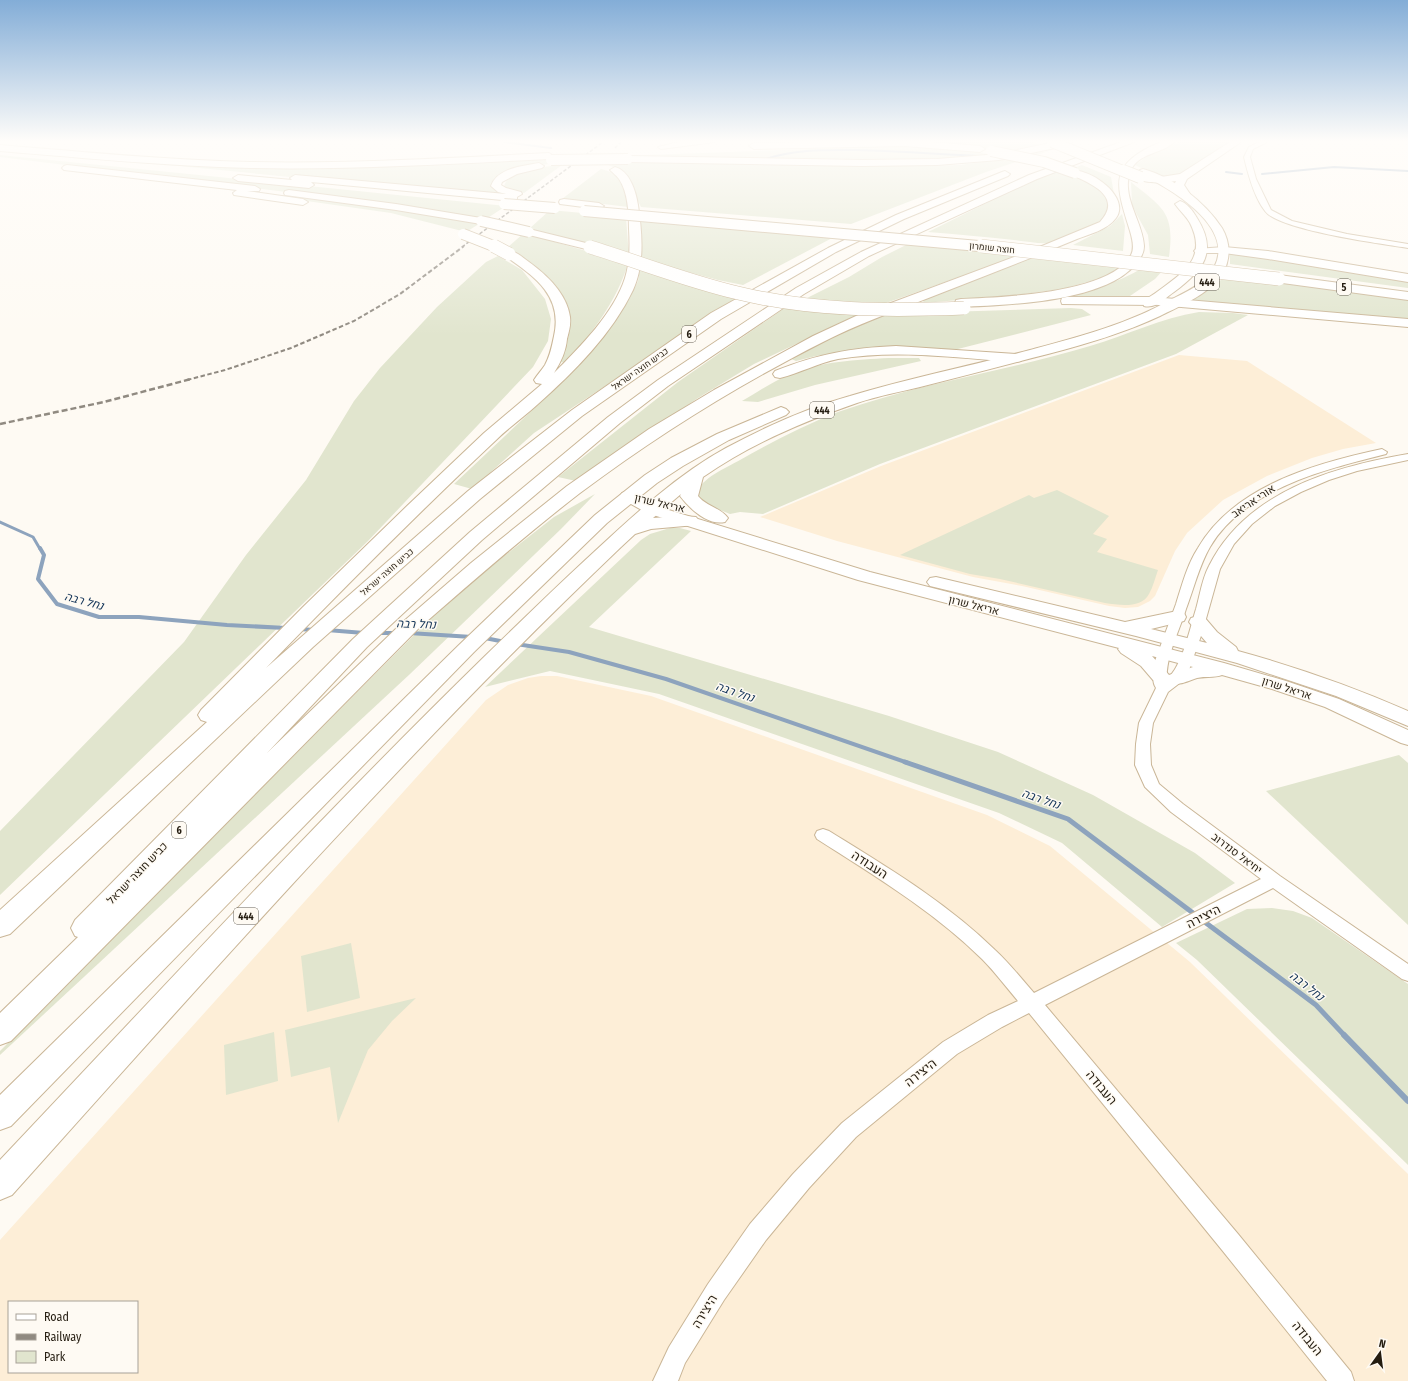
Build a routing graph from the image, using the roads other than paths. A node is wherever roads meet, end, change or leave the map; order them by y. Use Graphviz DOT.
graph roads {
  1 [pos="333,206"];
  2 [pos="391,206"];
  3 [pos="585,206"];
  4 [pos="632,206"];
  5 [pos="926,206"];
  6 [pos="968,206"];
  7 [pos="1114,206"];
  8 [pos="1129,206"];
  9 [pos="1182,206"];
  10 [pos="1200,206"];
  11 [pos="1265,206"];
  12 [pos="419,221"];
  13 [pos="458,233"];
  14 [pos="1223,245"];
  15 [pos="1408,246"];
  16 [pos="1200,251"];
  17 [pos="1279,276"];
  18 [pos="1408,278"];
  19 [pos="1408,290"];
  20 [pos="1408,296"];
  21 [pos="1152,301"];
  22 [pos="1044,302"];
  23 [pos="1175,303"];
  24 [pos="963,306"];
  25 [pos="1225,308"];
  26 [pos="1114,314"];
  27 [pos="1132,323"];
  28 [pos="1408,323"];
  29 [pos="903,350"];
  30 [pos="988,356"];
  31 [pos="1016,358"];
  32 [pos="940,368"];
  33 [pos="494,432"];
  34 [pos="1408,448"];
  35 [pos="1408,457"];
  36 [pos="695,476"];
  37 [pos="628,496"];
  38 [pos="658,506"];
  39 [pos="719,518"];
  40 [pos="690,521"];
  41 [pos="629,531"];
  42 [pos="522,532"];
  43 [pos="1177,617"];
  44 [pos="1198,622"];
  45 [pos="1114,633"];
  46 [pos="386,634"];
  47 [pos="1167,647"];
  48 [pos="1189,652"];
  49 [pos="1235,664"];
  50 [pos="1166,681"];
  51 [pos="1408,719"];
  52 [pos="1408,738"];
  53 [pos="823,834"];
  54 [pos="62,869"];
  55 [pos="1274,880"];
  56 [pos="0,926"];
  57 [pos="1408,974"];
  58 [pos="1031,1003"];
  59 [pos="0,1019"];
  60 [pos="0,1032"];
  61 [pos="0,1116"];
  62 [pos="0,1184"];
  63 [pos="665,1381"];
  64 [pos="1342,1381"];
  1 -- 12 [label="main road, bridge"];
  2 -- 24 [label="main road, bridge"];
  3 -- 17 [label="main road, חוצה שומרון / 5, bridge"];
  4 -- 33 [label="main road"];
  5 -- 54 [label="main road, כביש חוצה ישראל / 6"];
  6 -- 46 [label="main road, 6"];
  7 -- 42 [label="main road, bridge"];
  8 -- 24 [label="main road"];
  9 -- 16 [label="main road, 444"];
  10 -- 14 [label="main road"];
  11 -- 15 [label="street"];
  13 -- 33 [label="main road, bridge"];
  14 -- 16 [label="main road"];
  14 -- 18 [label="main road"];
  14 -- 23 [label="main road, 444"];
  16 -- 21 [label="main road, 444"];
  17 -- 19 [label="main road, חוצה שומרון / 5"];
  17 -- 20 [label="main road, חוצה שומרון / 5"];
  21 -- 22 [label="main road"];
  21 -- 23 [label="main road"];
  21 -- 30 [label="main road, 444"];
  22 -- 24 [label="main road"];
  22 -- 26 [label="main road"];
  23 -- 25 [label="main road"];
  23 -- 27 [label="main road, 444"];
  25 -- 27 [label="main road"];
  25 -- 28 [label="main road"];
  27 -- 31 [label="main road, 444"];
  29 -- 30 [label="main road"];
  29 -- 32 [label="main road"];
  29 -- 42 [label="main road"];
  30 -- 31 [label="main road"];
  30 -- 32 [label="main road, 444"];
  31 -- 36 [label="main road, 444"];
  32 -- 37 [label="main road, 444"];
  33 -- 54 [label="main road"];
  34 -- 43 [label="street, אורי אריאב"];
  35 -- 44 [label="street, אורי אריאב"];
  36 -- 38 [label="main road, 444"];
  36 -- 39 [label="main road"];
  37 -- 38 [label="main road, אריאל שרון"];
  37 -- 61 [label="main road, 444"];
  38 -- 39 [label="main road, אריאל שרון"];
  38 -- 40 [label="main road, אריאל שרון"];
  38 -- 41 [label="main road, 444"];
  39 -- 45 [label="main road, אריאל שרון"];
  40 -- 41 [label="main road"];
  40 -- 45 [label="main road, אריאל שרון"];
  41 -- 62 [label="main road, 444"];
  42 -- 46 [label="main road"];
  43 -- 45 [label="main road"];
  43 -- 47 [label="street, אורי אריאב"];
  44 -- 48 [label="street, אורי אריאב"];
  44 -- 49 [label="main road"];
  45 -- 47 [label="main road, אריאל שרון"];
  45 -- 50 [label="main road"];
  46 -- 59 [label="main road, כביש חוצה ישראל / 6"];
  46 -- 60 [label="main road"];
  47 -- 48 [label="main road, אריאל שרון"];
  47 -- 50 [label="street, יחיאל סנדרוב"];
  48 -- 49 [label="main road, אריאל שרון"];
  48 -- 50 [label="street, יחיאל סנדרוב"];
  49 -- 50 [label="main road"];
  49 -- 51 [label="main road, אריאל שרון"];
  49 -- 52 [label="main road, אריאל שרון"];
  50 -- 55 [label="street, יחיאל סנדרוב"];
  53 -- 58 [label="street, העבודה"];
  54 -- 56 [label="main road, 6"];
  55 -- 57 [label="street, יחיאל סנדרוב"];
  55 -- 58 [label="street, היצירה"];
  58 -- 63 [label="street, היצירה"];
  58 -- 64 [label="street, העבודה"];
}
